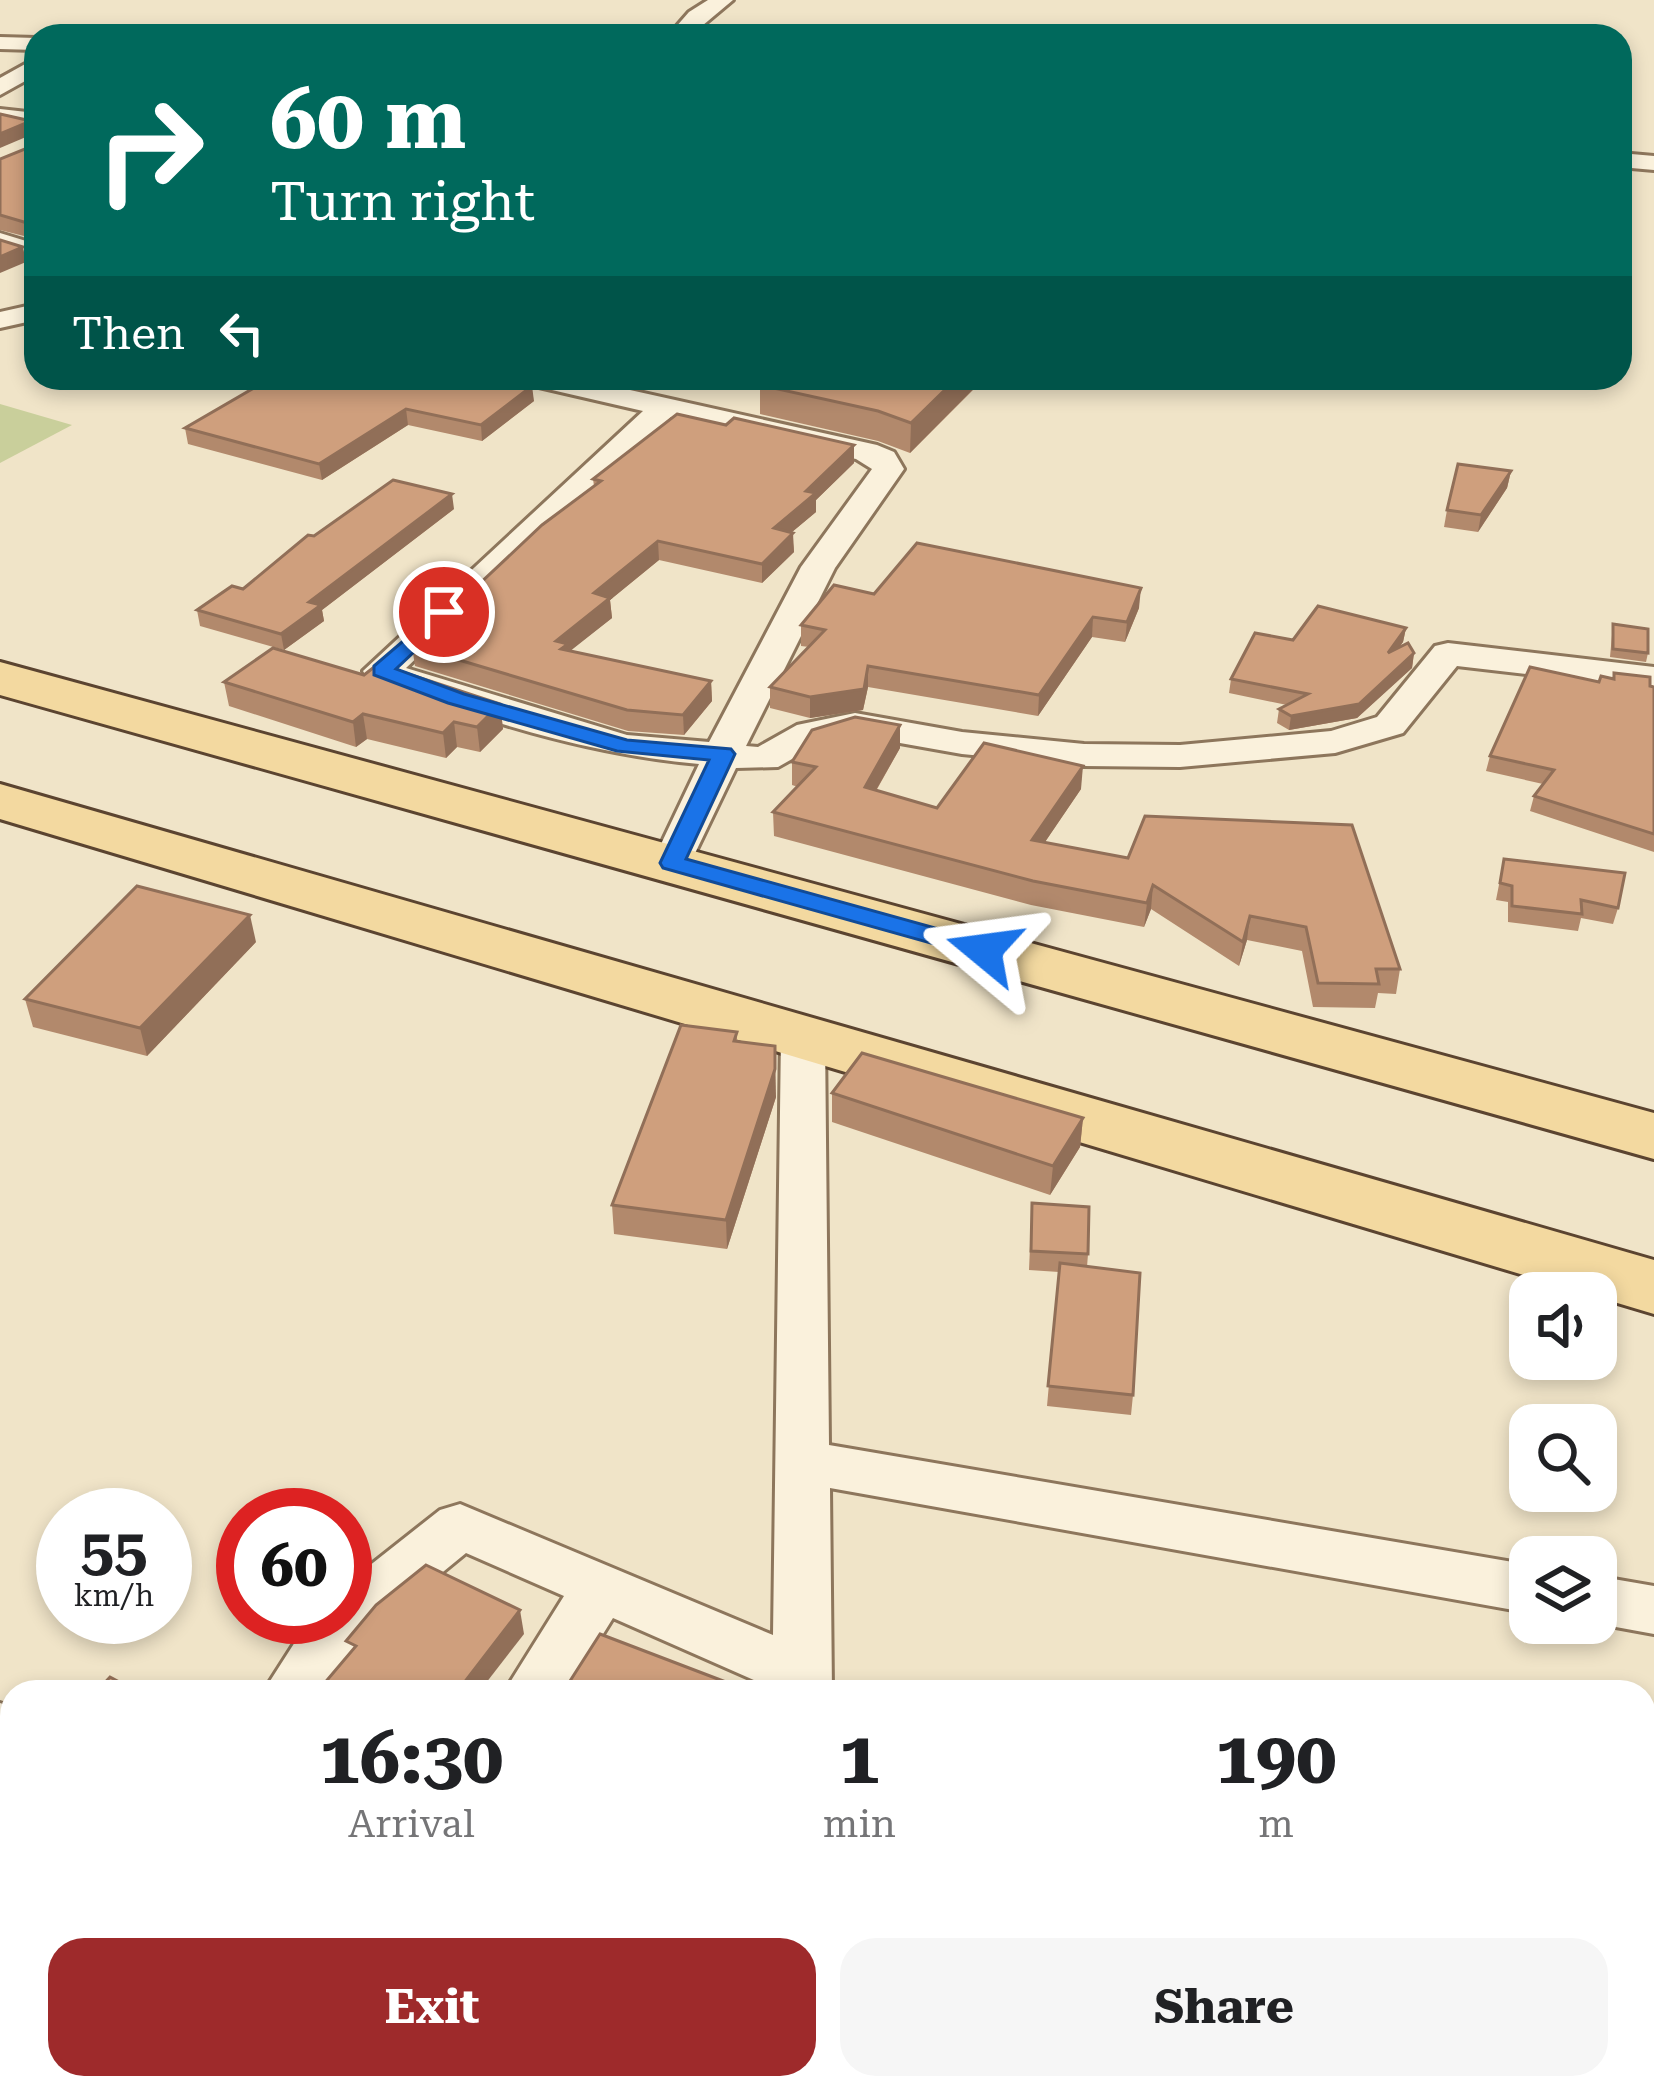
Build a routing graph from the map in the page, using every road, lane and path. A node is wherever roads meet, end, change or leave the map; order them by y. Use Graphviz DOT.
graph roads {
  1 [pos="723,0"];
  2 [pos="689,24"];
  3 [pos="589,390"];
  4 [pos="665,407"];
  5 [pos="0,678"];
  6 [pos="1654,678"];
  7 [pos="723,754"];
  8 [pos="0,801"];
  9 [pos="672,863"];
  10 [pos="803,1037"];
  11 [pos="1654,1136"];
  12 [pos="1654,1287"];
  13 [pos="802,1462"];
  14 [pos="1509,1584"];
  15 [pos="602,1588"];
  16 [pos="1617,1604"];
  17 [pos="1654,1610"];
  18 [pos="301,1680"];
  19 [pos="542,1680"];
  20 [pos="796,1680"];
  21 [pos="802,1680"];
  1 -- 2 [label="street"];
  3 -- 4 [label="street"];
  4 -- 7 [label="street"];
  4 -- 7 [label="street"];
  5 -- 9 [label="main road"];
  6 -- 7 [label="street"];
  7 -- 9 [label="street"];
  8 -- 10 [label="main road"];
  9 -- 11 [label="main road"];
  10 -- 12 [label="main road"];
  10 -- 13 [label="street"];
  13 -- 14 [label="street"];
  13 -- 21 [label="street"];
  15 -- 18 [label="street"];
  15 -- 19 [label="street"];
  15 -- 20 [label="street"];
  16 -- 17 [label="street"];
}
